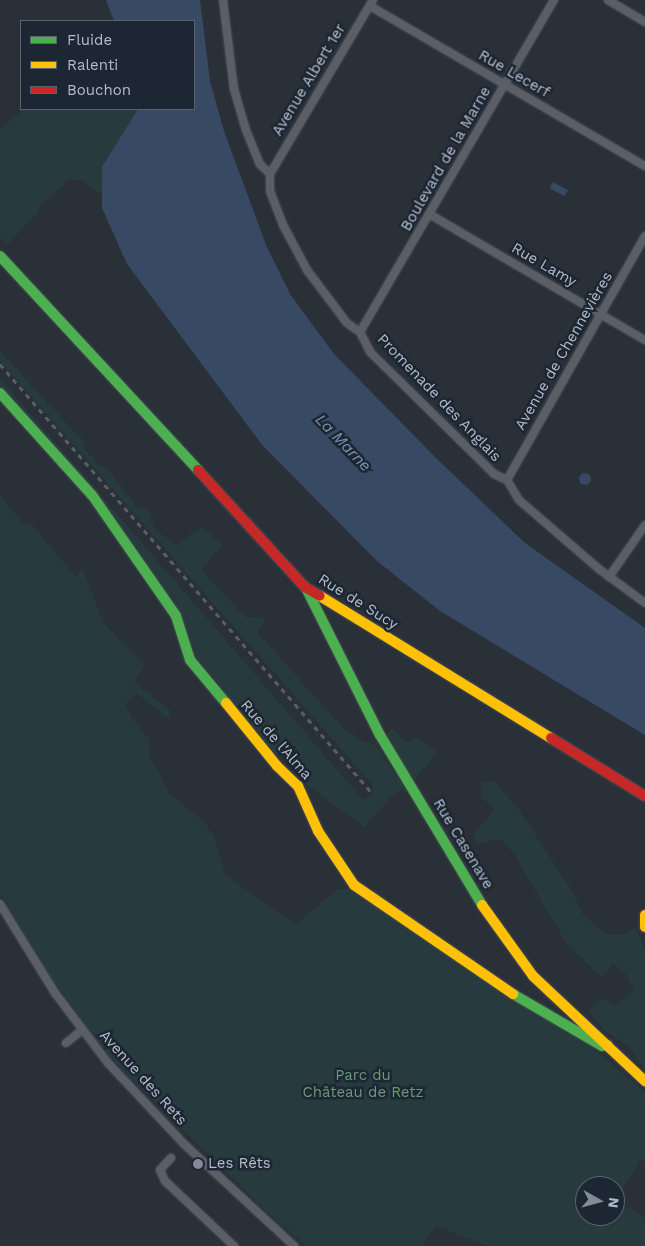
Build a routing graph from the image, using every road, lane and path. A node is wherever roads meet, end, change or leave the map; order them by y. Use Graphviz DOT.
graph roads {
  1 [pos="223,0"];
  2 [pos="554,0"];
  3 [pos="608,0"];
  4 [pos="371,3"];
  5 [pos="645,22"];
  6 [pos="505,85"];
  7 [pos="645,166"];
  8 [pos="270,174"];
  9 [pos="430,214"];
  10 [pos="645,236"];
  11 [pos="0,256"];
  12 [pos="601,314"];
  13 [pos="360,332"];
  14 [pos="645,340"];
  15 [pos="0,393"];
  16 [pos="507,480"];
  17 [pos="645,525"];
  18 [pos="609,577"];
  19 [pos="305,587"];
  20 [pos="645,604"];
  21 [pos="645,796"];
  22 [pos="0,904"];
  23 [pos="645,915"];
  24 [pos="645,928"];
  25 [pos="82,1030"];
  26 [pos="66,1043"];
  27 [pos="608,1045"];
  28 [pos="645,1081"];
  29 [pos="171,1158"];
  30 [pos="234,1246"];
  31 [pos="294,1246"];
  1 -- 8 [label="street, Promenade des Anglais"];
  2 -- 6 [label="street, Boulevard de la Marne"];
  3 -- 5 [label="street"];
  4 -- 6 [label="street, Rue Lecerf"];
  4 -- 8 [label="street, Avenue Albert 1er"];
  6 -- 7 [label="street, Rue Lecerf"];
  6 -- 9 [label="street, Boulevard de la Marne"];
  8 -- 13 [label="street, Promenade des Anglais"];
  9 -- 12 [label="street, Rue Lamy"];
  9 -- 13 [label="street, Boulevard de la Marne"];
  10 -- 12 [label="street, Avenue de Chennevières"];
  11 -- 19 [label="street, Rue de Sucy"];
  12 -- 14 [label="street, Rue Lamy"];
  12 -- 16 [label="street, Avenue de Chennevières"];
  13 -- 16 [label="street, Promenade des Anglais"];
  15 -- 27 [label="street, Rue de l'Alma"];
  16 -- 18 [label="street, Promenade des Anglais"];
  17 -- 18 [label="street"];
  18 -- 20 [label="street, Promenade des Anglais"];
  19 -- 21 [label="street, Rue de Sucy"];
  19 -- 27 [label="street, Rue Casenave"];
  22 -- 25 [label="street, Avenue des Rets"];
  23 -- 24 [label="street"];
  25 -- 26 [label="street"];
  25 -- 31 [label="street, Avenue des Rets"];
  27 -- 28 [label="street, Rue Casenave"];
  29 -- 30 [label="street"];
}
